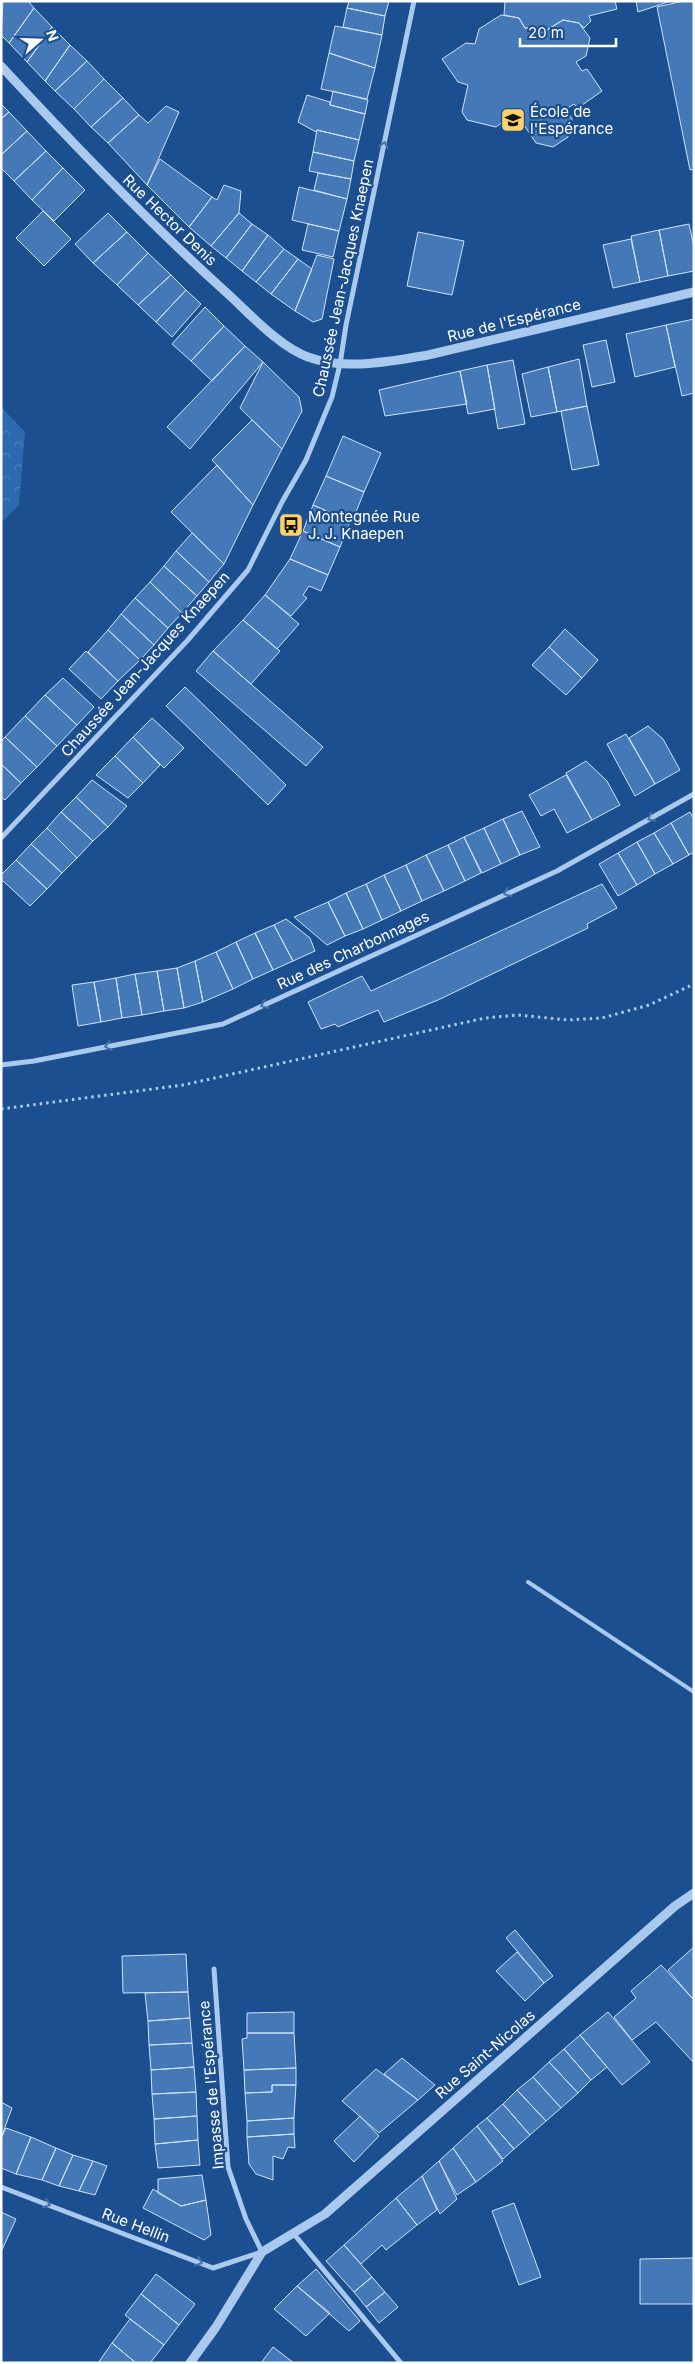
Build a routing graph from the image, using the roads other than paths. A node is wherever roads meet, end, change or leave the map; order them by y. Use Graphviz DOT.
graph roads {
  1 [pos="414,1"];
  2 [pos="1,66"];
  3 [pos="694,292"];
  4 [pos="340,364"];
  5 [pos="694,794"];
  6 [pos="1,838"];
  7 [pos="1,1065"];
  8 [pos="528,1582"];
  9 [pos="694,1692"];
  10 [pos="694,1892"];
  11 [pos="214,1969"];
  12 [pos="1,2187"];
  13 [pos="292,2233"];
  14 [pos="262,2252"];
  15 [pos="190,2363"];
  16 [pos="401,2363"];
  4 -- 1 [label="street, Chaussée Jean-Jacques Knaepen, one-way"];
  2 -- 4 [label="street, Rue Hector Denis"];
  3 -- 4 [label="street, Rue de l'Espérance"];
  4 -- 6 [label="street, Chaussée Jean-Jacques Knaepen"];
  5 -- 7 [label="street, Rue des Charbonnages, one-way"];
  8 -- 9 [label="lane"];
  10 -- 13 [label="street, Rue Saint-Nicolas"];
  11 -- 14 [label="street, Impasse de l'Espérance"];
  12 -- 14 [label="street, Rue Hellin, one-way"];
  13 -- 14 [label="street, Rue Saint-Nicolas"];
  13 -- 16 [label="street"];
  14 -- 15 [label="street, Rue Saint-Nicolas"];
}
